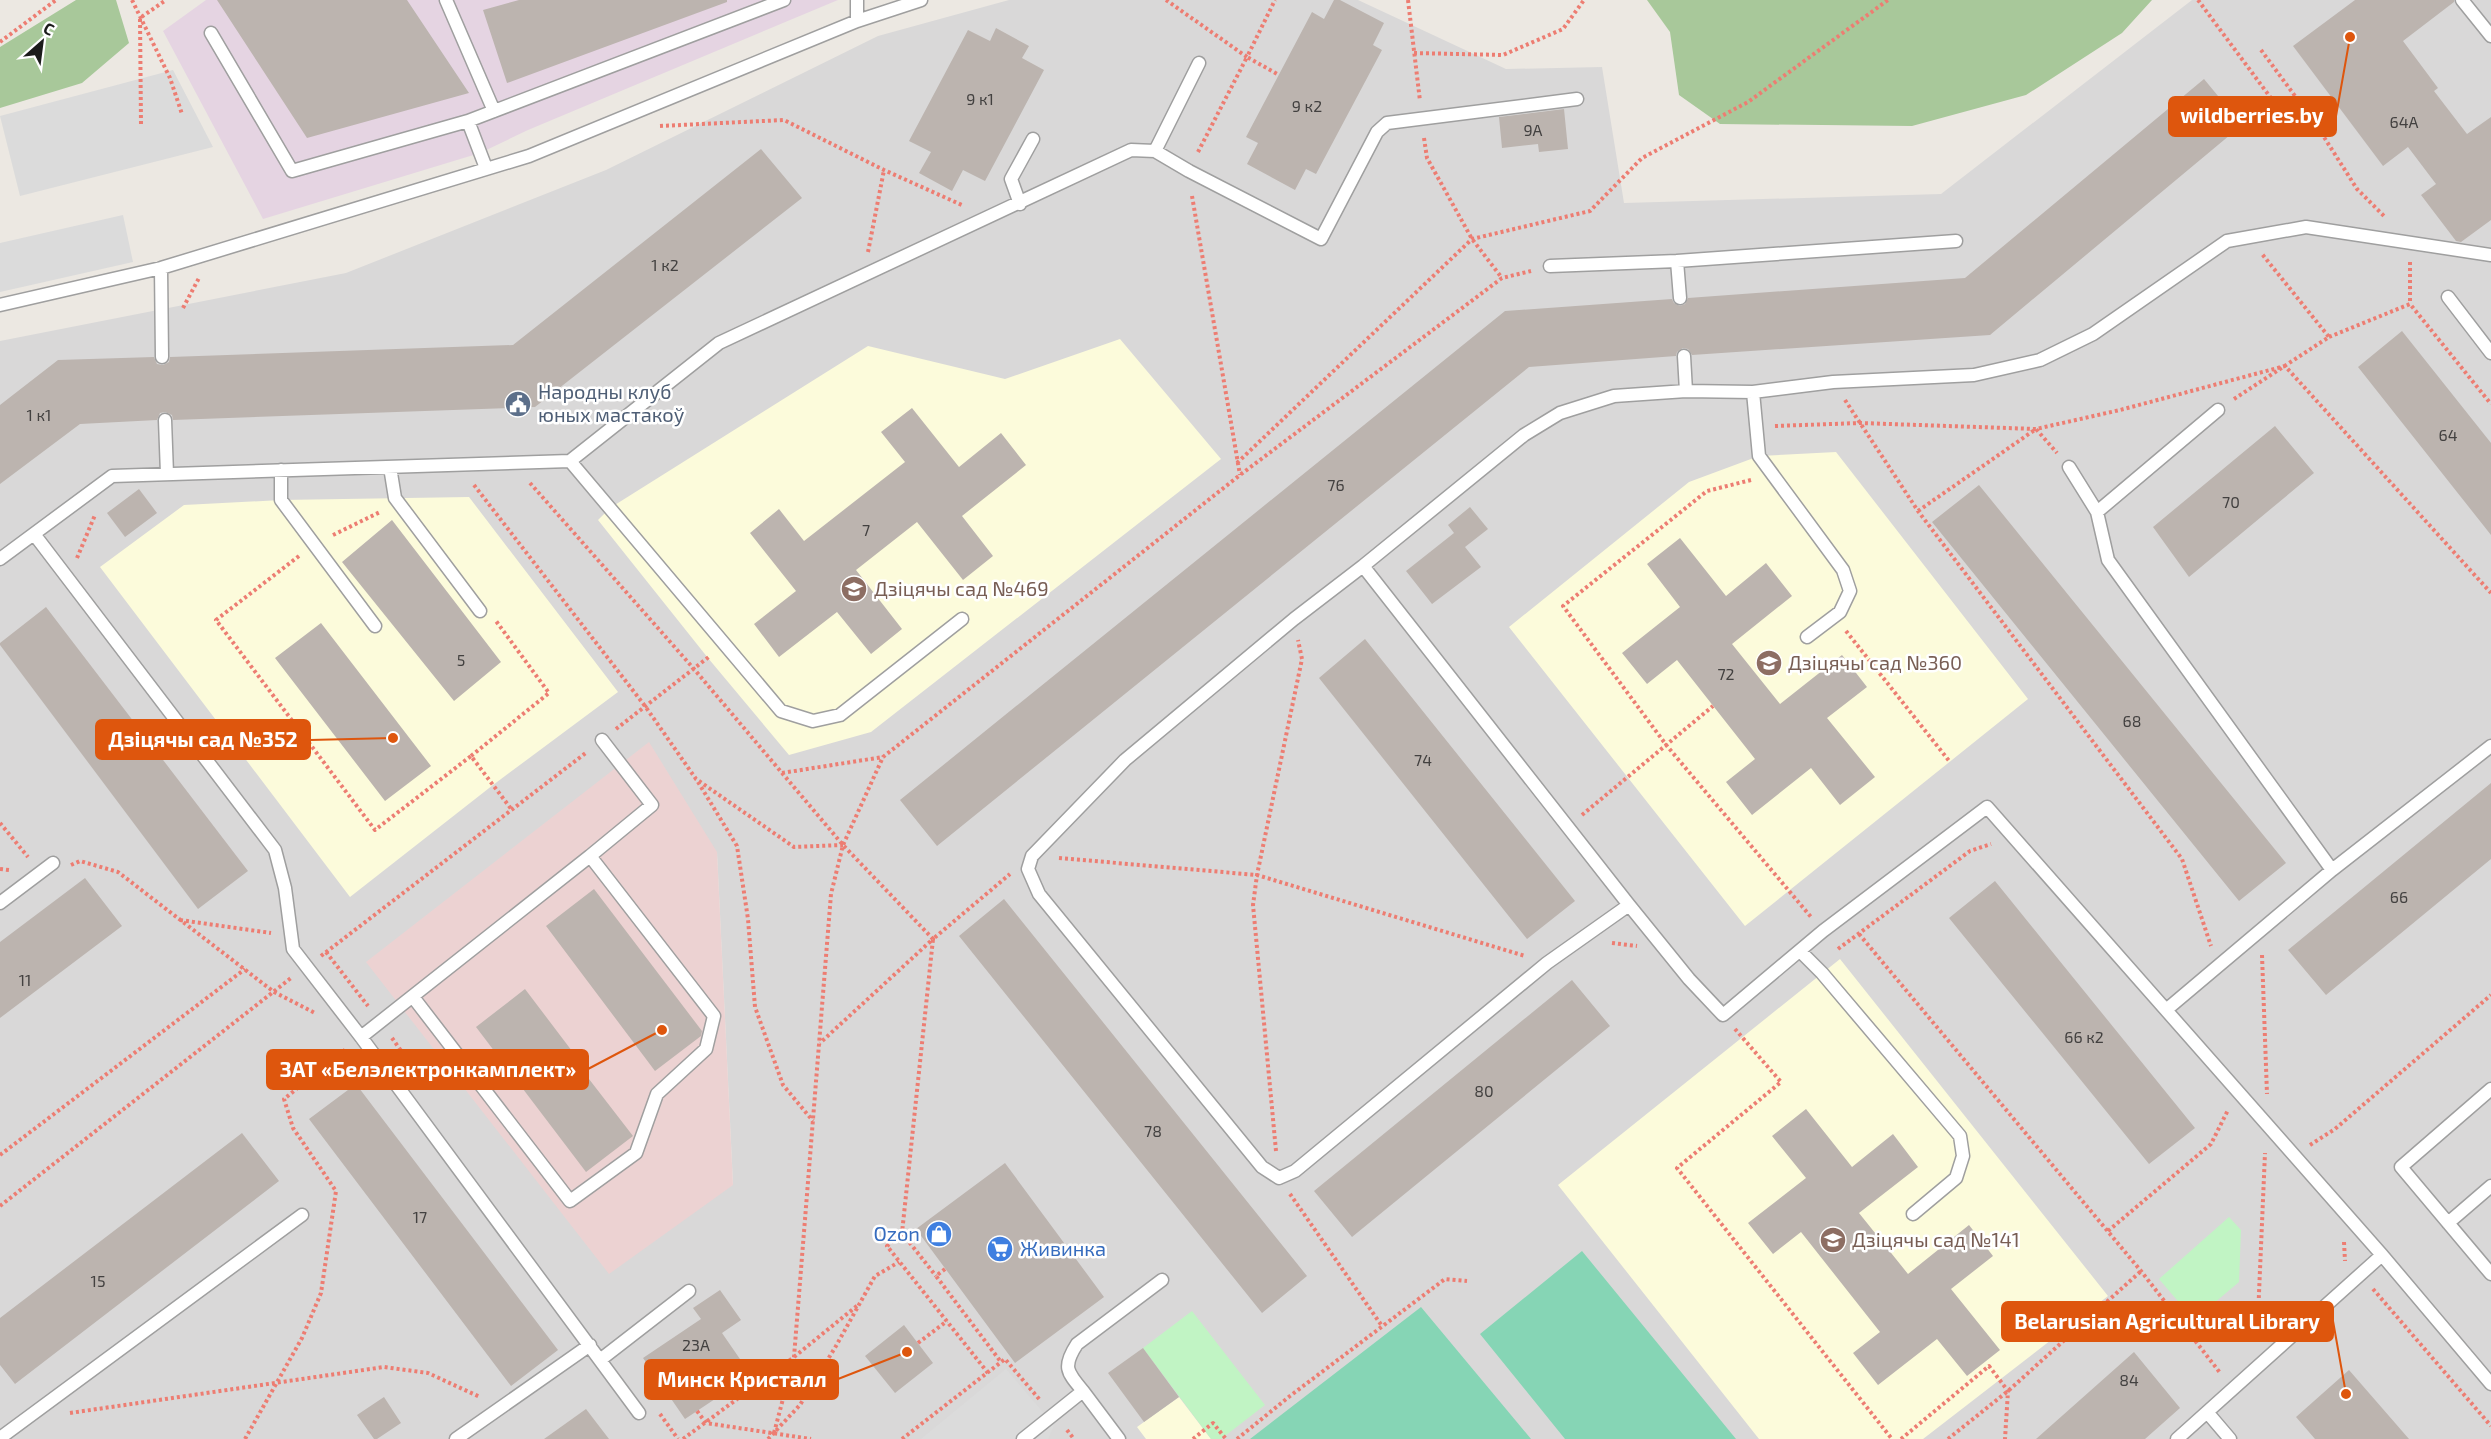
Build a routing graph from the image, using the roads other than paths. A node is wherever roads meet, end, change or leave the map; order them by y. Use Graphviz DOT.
graph roads {
  1 [pos="784,0"];
  2 [pos="857,0"];
  3 [pos="921,0"];
  4 [pos="2462,0"];
  5 [pos="450,1"];
  6 [pos="857,21"];
  7 [pos="211,33"];
  8 [pos="2491,36"];
  9 [pos="1199,63"];
  10 [pos="1577,99"];
  11 [pos="494,111"];
  12 [pos="468,121"];
  13 [pos="1034,139"];
  14 [pos="1155,151"];
  15 [pos="486,168"];
  16 [pos="1020,204"];
  17 [pos="1956,241"];
  18 [pos="2491,255"];
  19 [pos="1677,261"];
  20 [pos="1550,266"];
  21 [pos="160,268"];
  22 [pos="2448,297"];
  23 [pos="1680,298"];
  24 [pos="0,305"];
  25 [pos="2491,353"];
  26 [pos="1684,356"];
  27 [pos="162,357"];
  28 [pos="1686,391"];
  29 [pos="1753,392"];
  30 [pos="2218,410"];
  31 [pos="165,420"];
  32 [pos="570,461"];
  33 [pos="390,467"];
  34 [pos="2069,467"];
  35 [pos="281,470"];
  36 [pos="167,474"];
  37 [pos="2097,512"];
  38 [pos="34,534"];
  39 [pos="0,559"];
  40 [pos="1363,566"];
  41 [pos="480,611"];
  42 [pos="962,619"];
  43 [pos="375,626"];
  44 [pos="1807,637"];
  45 [pos="602,740"];
  46 [pos="2491,746"];
  47 [pos="590,856"];
  48 [pos="53,863"];
  49 [pos="2332,870"];
  50 [pos="0,903"];
  51 [pos="1629,905"];
  52 [pos="1800,951"];
  53 [pos="413,996"];
  54 [pos="2166,1010"];
  55 [pos="361,1037"];
  56 [pos="2491,1089"];
  57 [pos="2491,1186"];
  58 [pos="1913,1214"];
  59 [pos="303,1215"];
  60 [pos="2448,1223"];
  61 [pos="2382,1255"];
  62 [pos="2491,1274"];
  63 [pos="1162,1280"];
  64 [pos="688,1291"];
  65 [pos="590,1345"];
  66 [pos="600,1360"];
  67 [pos="2491,1384"];
  68 [pos="1083,1391"];
  69 [pos="2207,1412"];
  70 [pos="639,1413"];
  71 [pos="0,1438"];
  72 [pos="456,1439"];
  73 [pos="1023,1439"];
  74 [pos="1119,1439"];
  75 [pos="2177,1439"];
  76 [pos="2230,1439"];
  1 -- 11 [label="lane"];
  2 -- 6 [label="lane"];
  3 -- 6 [label="lane"];
  4 -- 8 [label="lane"];
  5 -- 11 [label="lane"];
  6 -- 15 [label="lane"];
  7 -- 12 [label="lane"];
  9 -- 14 [label="lane"];
  10 -- 14 [label="lane"];
  11 -- 12 [label="lane"];
  12 -- 15 [label="lane"];
  13 -- 16 [label="lane"];
  14 -- 16 [label="lane"];
  15 -- 21 [label="lane"];
  16 -- 32 [label="lane"];
  17 -- 19 [label="lane"];
  18 -- 29 [label="lane"];
  19 -- 20 [label="lane"];
  19 -- 23 [label="lane"];
  21 -- 24 [label="lane"];
  21 -- 27 [label="lane"];
  22 -- 25 [label="lane"];
  26 -- 28 [label="lane"];
  28 -- 29 [label="lane"];
  28 -- 40 [label="lane"];
  29 -- 44 [label="lane"];
  30 -- 37 [label="lane"];
  31 -- 36 [label="lane"];
  32 -- 33 [label="lane"];
  32 -- 42 [label="lane"];
  33 -- 35 [label="lane"];
  33 -- 41 [label="lane"];
  34 -- 37 [label="lane"];
  35 -- 36 [label="lane"];
  35 -- 43 [label="lane"];
  36 -- 38 [label="lane"];
  37 -- 49 [label="lane"];
  38 -- 39 [label="lane"];
  38 -- 55 [label="lane"];
  40 -- 51 [label="lane"];
  40 -- 51 [label="lane"];
  45 -- 47 [label="lane"];
  46 -- 49 [label="lane"];
  47 -- 53 [label="lane"];
  47 -- 53 [label="lane"];
  48 -- 50 [label="lane"];
  49 -- 54 [label="lane"];
  51 -- 52 [label="lane"];
  52 -- 54 [label="lane"];
  52 -- 58 [label="lane"];
  53 -- 55 [label="lane"];
  54 -- 61 [label="lane"];
  55 -- 65 [label="lane"];
  56 -- 60 [label="lane"];
  57 -- 60 [label="lane"];
  59 -- 71 [label="lane"];
  60 -- 62 [label="lane"];
  61 -- 67 [label="lane"];
  61 -- 69 [label="lane"];
  63 -- 68 [label="lane"];
  64 -- 66 [label="lane"];
  65 -- 66 [label="lane"];
  65 -- 72 [label="lane"];
  66 -- 70 [label="lane"];
  68 -- 73 [label="lane"];
  68 -- 74 [label="lane"];
  69 -- 75 [label="lane"];
  69 -- 76 [label="lane"];
}
